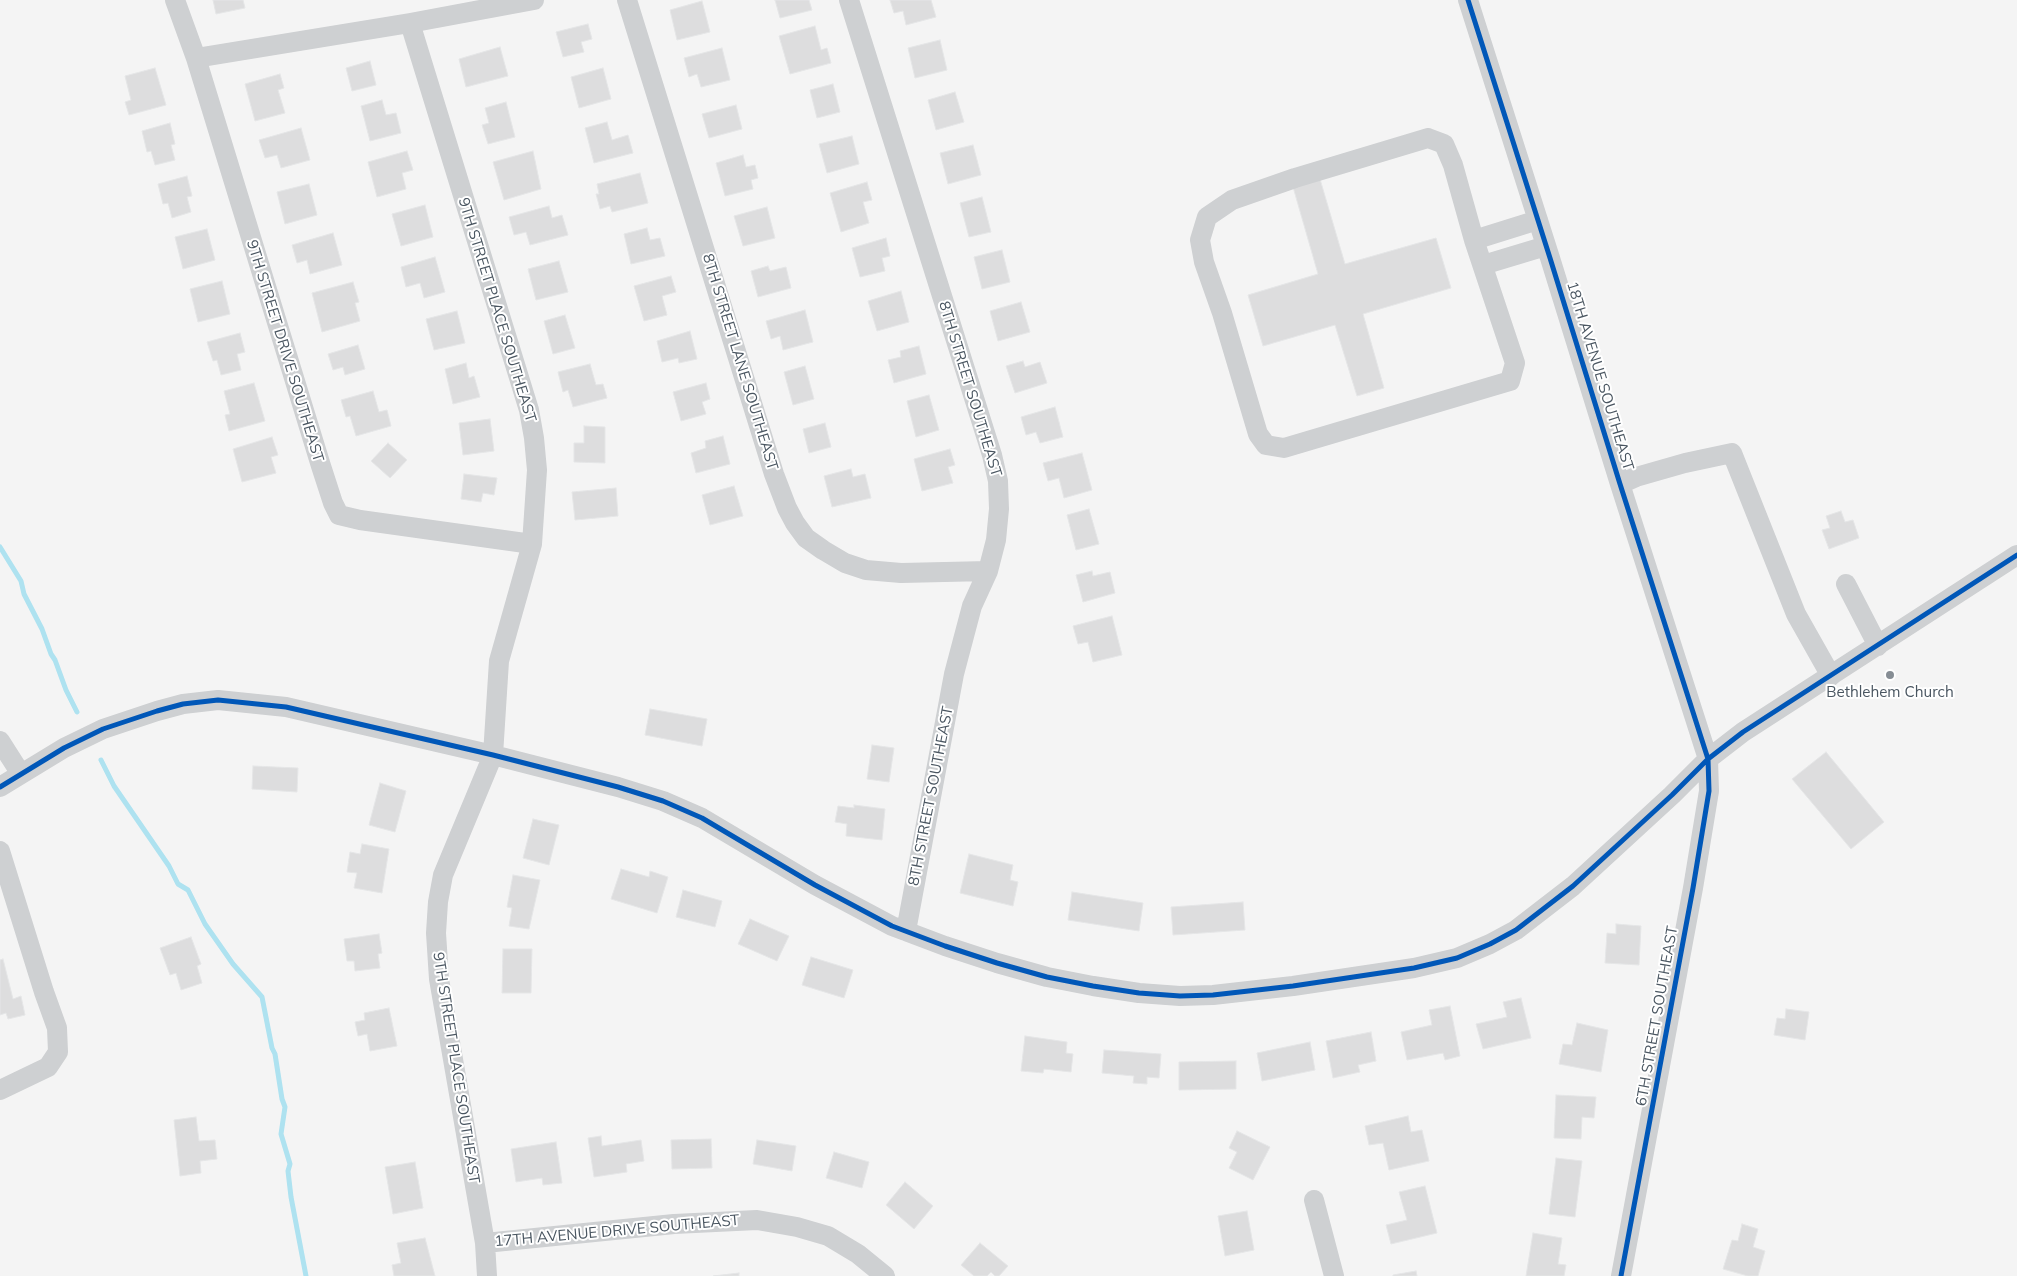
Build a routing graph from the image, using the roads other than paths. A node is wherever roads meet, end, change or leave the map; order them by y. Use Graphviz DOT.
graph roads {
  1 [pos="175,0"];
  2 [pos="534,0"];
  3 [pos="627,0"];
  4 [pos="849,0"];
  5 [pos="1468,0"];
  6 [pos="410,23"];
  7 [pos="196,58"];
  8 [pos="1538,220"];
  9 [pos="1474,240"];
  10 [pos="1546,246"];
  11 [pos="1483,265"];
  12 [pos="1620,484"];
  13 [pos="532,544"];
  14 [pos="2017,555"];
  15 [pos="988,571"];
  16 [pos="1846,584"];
  17 [pos="1878,646"];
  18 [pos="1831,676"];
  19 [pos="0,741"];
  20 [pos="493,755"];
  21 [pos="1708,759"];
  22 [pos="20,774"];
  23 [pos="0,787"];
  24 [pos="0,851"];
  25 [pos="906,931"];
  26 [pos="0,1090"];
  27 [pos="1314,1200"];
  28 [pos="485,1243"];
  29 [pos="488,1276"];
  30 [pos="885,1276"];
  31 [pos="1334,1276"];
  32 [pos="1621,1276"];
  1 -- 7 [label="street, 9TH STREET DRIVE SOUTHEAST"];
  2 -- 6 [label="street"];
  3 -- 15 [label="street, 8TH STREET LANE SOUTHEAST"];
  4 -- 15 [label="street, 8TH STREET SOUTHEAST"];
  5 -- 8 [label="street, 18TH AVENUE SOUTHEAST"];
  6 -- 7 [label="street"];
  6 -- 13 [label="street, 9TH STREET PLACE SOUTHEAST"];
  7 -- 13 [label="street, 9TH STREET DRIVE SOUTHEAST"];
  8 -- 9 [label="street"];
  8 -- 10 [label="street, 18TH AVENUE SOUTHEAST"];
  9 -- 11 [label="street"];
  9 -- 11 [label="street"];
  10 -- 11 [label="street"];
  10 -- 12 [label="street, 18TH AVENUE SOUTHEAST"];
  12 -- 18 [label="street"];
  12 -- 21 [label="street, 18TH AVENUE SOUTHEAST"];
  13 -- 20 [label="street, 9TH STREET PLACE SOUTHEAST"];
  14 -- 17 [label="street"];
  15 -- 25 [label="street, 8TH STREET SOUTHEAST"];
  16 -- 17 [label="street"];
  17 -- 18 [label="street"];
  18 -- 21 [label="street"];
  19 -- 22 [label="street"];
  20 -- 22 [label="street"];
  20 -- 25 [label="street"];
  20 -- 28 [label="street, 9TH STREET PLACE SOUTHEAST"];
  21 -- 25 [label="street"];
  21 -- 32 [label="street, 6TH STREET SOUTHEAST"];
  22 -- 23 [label="street"];
  24 -- 26 [label="street"];
  27 -- 31 [label="street"];
  28 -- 29 [label="street, 9TH STREET PLACE SOUTHEAST"];
  28 -- 30 [label="street, 17TH AVENUE DRIVE SOUTHEAST"];
}
